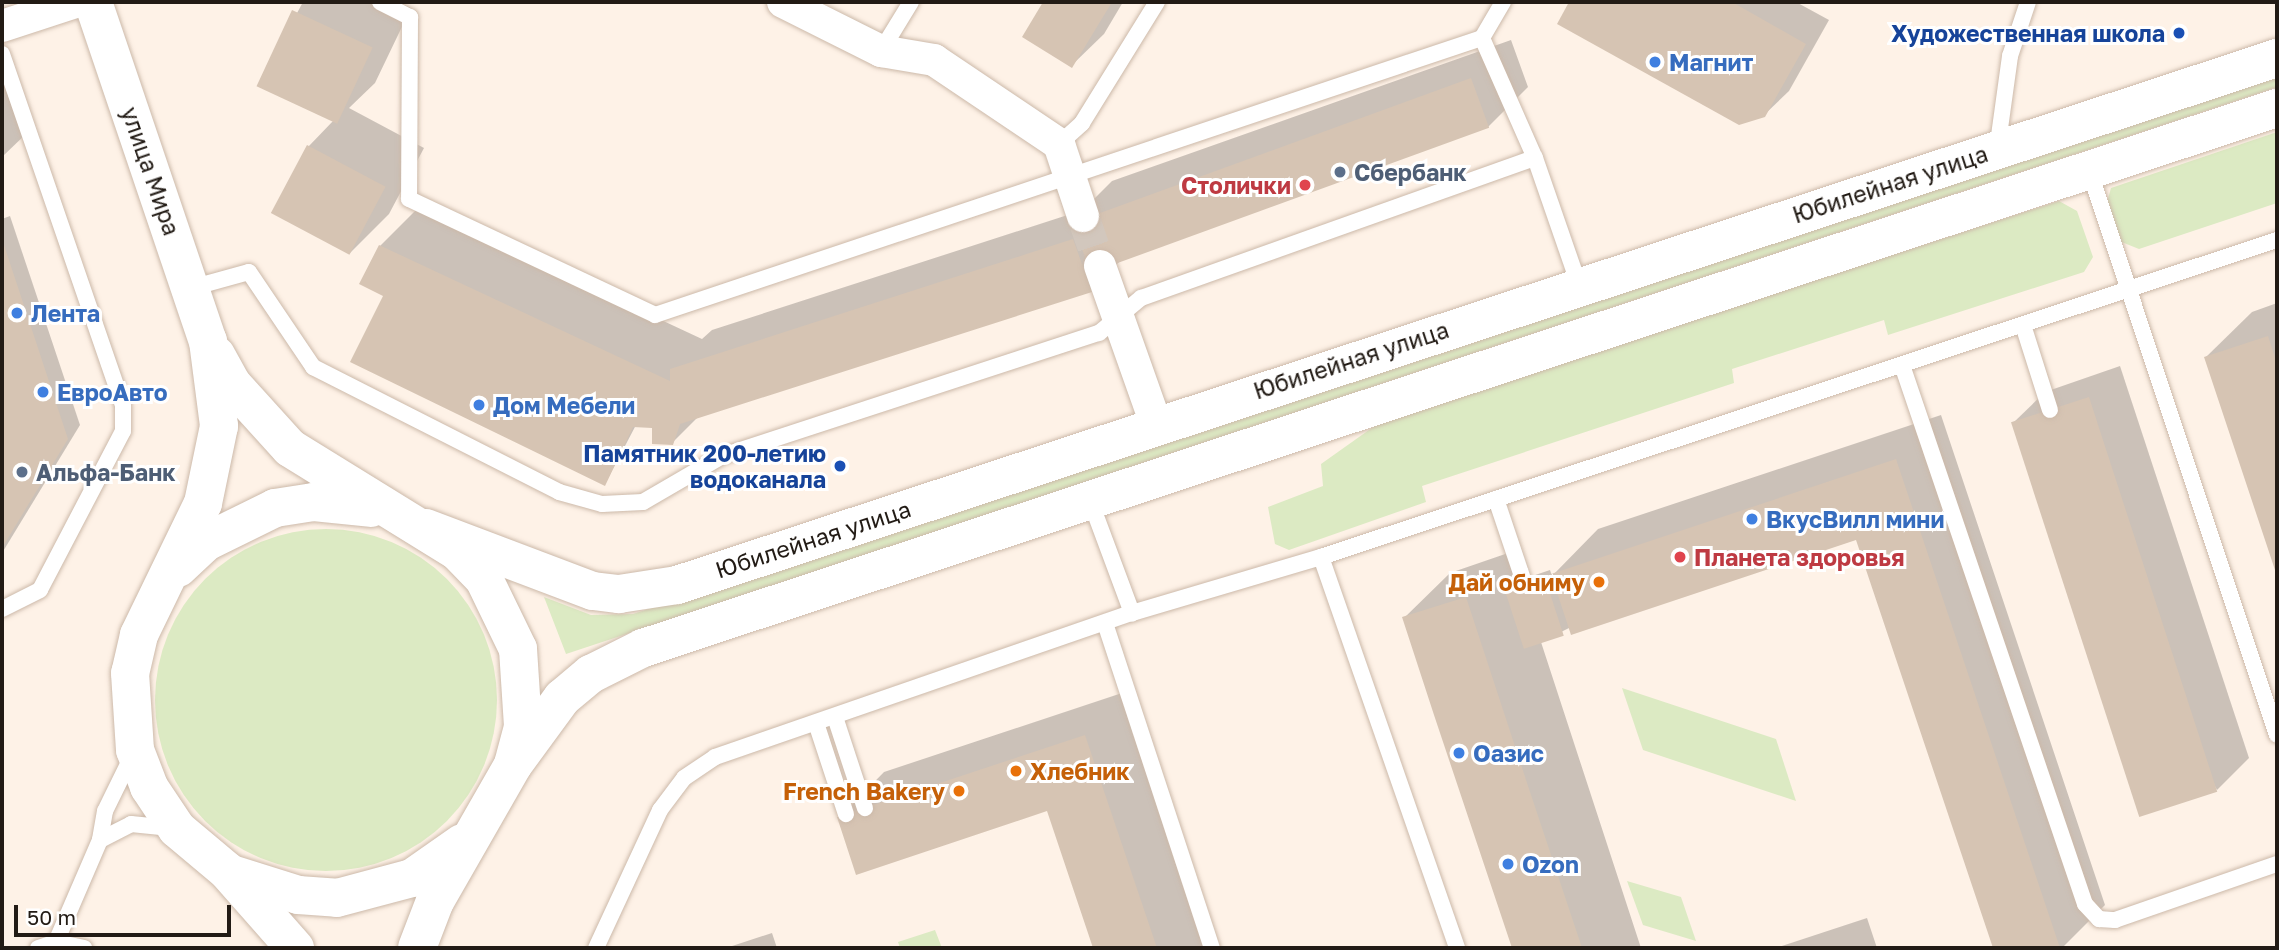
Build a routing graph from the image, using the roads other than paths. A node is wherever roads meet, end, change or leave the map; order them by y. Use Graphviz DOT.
graph roads {
  1 [pos="76,2"];
  2 [pos="93,2"];
  3 [pos="380,2"];
  4 [pos="783,2"];
  5 [pos="911,2"];
  6 [pos="1157,2"];
  7 [pos="1503,2"];
  8 [pos="2028,2"];
  9 [pos="2,26"];
  10 [pos="1482,38"];
  11 [pos="881,51"];
  12 [pos="2,54"];
  13 [pos="2277,58"];
  14 [pos="2277,108"];
  15 [pos="1059,144"];
  16 [pos="1997,150"];
  17 [pos="1535,158"];
  18 [pos="2089,170"];
  19 [pos="1069,176"];
  20 [pos="1083,216"];
  21 [pos="2277,240"];
  22 [pos="1101,266"];
  23 [pos="1578,285"];
  24 [pos="191,288"];
  25 [pos="2129,290"];
  26 [pos="1119,317"];
  27 [pos="2023,325"];
  28 [pos="208,341"];
  29 [pos="1902,365"];
  30 [pos="2050,410"];
  31 [pos="1156,424"];
  32 [pos="1089,498"];
  33 [pos="1496,499"];
  34 [pos="390,512"];
  35 [pos="426,528"];
  36 [pos="1321,557"];
  37 [pos="1524,582"];
  38 [pos="155,600"];
  39 [pos="2,609"];
  40 [pos="1132,614"];
  41 [pos="1105,623"];
  42 [pos="835,716"];
  43 [pos="816,723"];
  44 [pos="2277,735"];
  45 [pos="135,750"];
  46 [pos="513,765"];
  47 [pos="497,800"];
  48 [pos="865,808"];
  49 [pos="846,814"];
  50 [pos="177,830"];
  51 [pos="100,840"];
  52 [pos="2277,864"];
  53 [pos="227,871"];
  54 [pos="56,942"];
  55 [pos="38,948"];
  56 [pos="85,948"];
  57 [pos="295,948"];
  58 [pos="417,948"];
  59 [pos="596,948"];
  60 [pos="1212,948"];
  61 [pos="1457,948"];
  1 -- 9 [label="street"];
  2 -- 24 [label="main road, улица Мира"];
  3 -- 19 [label="lane"];
  4 -- 11 [label="street"];
  5 -- 11 [label="lane"];
  6 -- 15 [label="lane"];
  7 -- 10 [label="lane"];
  8 -- 16 [label="lane"];
  10 -- 17 [label="lane"];
  10 -- 19 [label="lane"];
  11 -- 15 [label="street"];
  12 -- 39 [label="lane"];
  13 -- 16 [label="main road, Юбилейная улица"];
  14 -- 18 [label="main road, Юбилейная улица"];
  15 -- 19 [label="street"];
  16 -- 23 [label="main road, Юбилейная улица"];
  17 -- 23 [label="lane"];
  17 -- 26 [label="lane"];
  18 -- 25 [label="lane"];
  18 -- 32 [label="main road, Юбилейная улица"];
  19 -- 20 [label="street"];
  21 -- 25 [label="lane"];
  22 -- 26 [label="street"];
  23 -- 31 [label="main road, Юбилейная улица"];
  24 -- 26 [label="lane"];
  24 -- 28 [label="main road, улица Мира"];
  25 -- 27 [label="lane"];
  25 -- 44 [label="lane"];
  26 -- 31 [label="street"];
  27 -- 29 [label="lane"];
  27 -- 30 [label="lane"];
  28 -- 34 [label="main road, улица Мира"];
  28 -- 38 [label="main road, улица Мира"];
  29 -- 33 [label="lane"];
  29 -- 52 [label="lane"];
  31 -- 35 [label="main road, Юбилейная улица"];
  32 -- 40 [label="lane"];
  32 -- 46 [label="main road, Юбилейная улица"];
  33 -- 36 [label="lane"];
  33 -- 37 [label="lane"];
  34 -- 35 [label="main road, улица Мира"];
  34 -- 38 [label="main road, улица Мира"];
  35 -- 46 [label="main road, улица Мира"];
  36 -- 40 [label="lane"];
  36 -- 61 [label="lane"];
  38 -- 45 [label="main road, улица Мира"];
  40 -- 41 [label="lane"];
  41 -- 42 [label="lane"];
  41 -- 60 [label="lane"];
  42 -- 43 [label="lane"];
  42 -- 48 [label="lane"];
  43 -- 49 [label="lane"];
  43 -- 59 [label="lane"];
  45 -- 50 [label="main road, улица Мира"];
  45 -- 51 [label="lane"];
  46 -- 47 [label="main road, улица Мира"];
  47 -- 53 [label="main road, улица Мира"];
  47 -- 58 [label="main road, улица Мира"];
  50 -- 51 [label="lane"];
  50 -- 53 [label="main road, улица Мира"];
  51 -- 54 [label="lane"];
  53 -- 57 [label="main road, улица Мира"];
  54 -- 55 [label="lane"];
  54 -- 56 [label="lane"];
}
